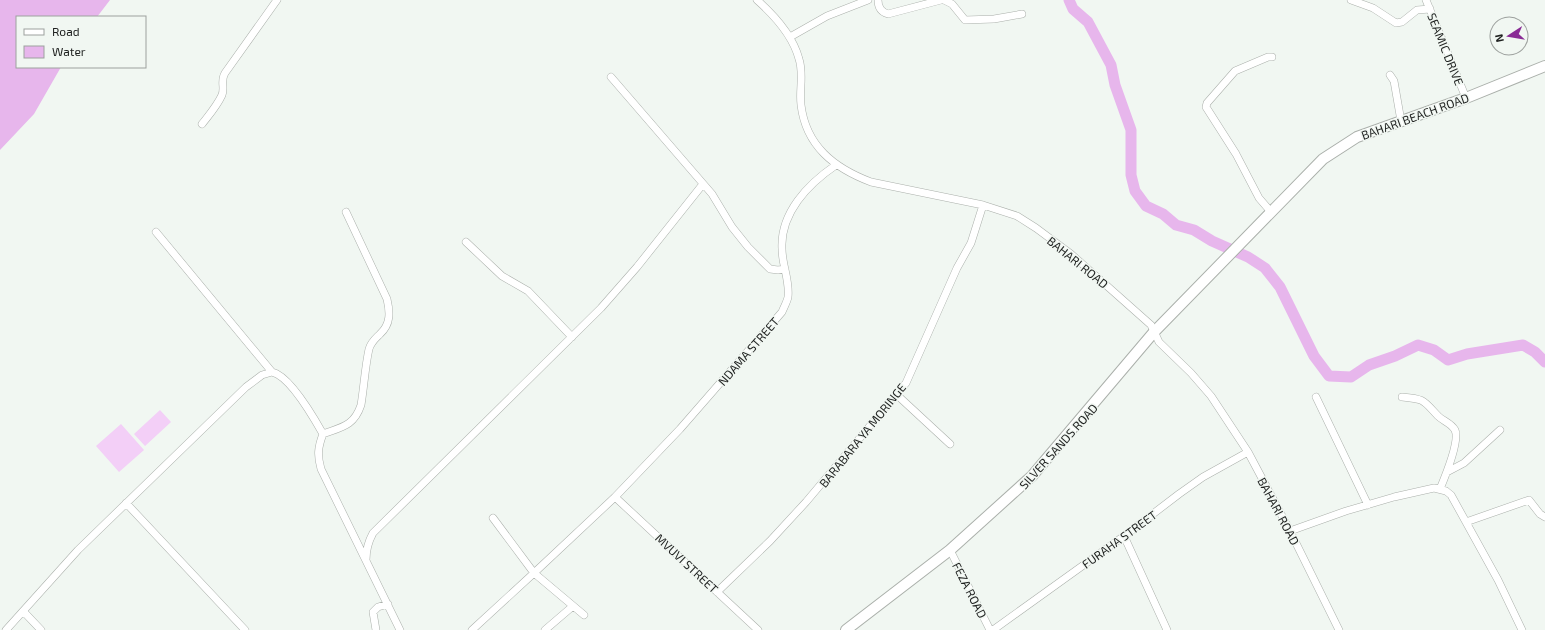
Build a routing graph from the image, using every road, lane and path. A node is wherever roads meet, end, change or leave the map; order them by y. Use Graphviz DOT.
graph roads {
  1 [pos="278,0"];
  2 [pos="757,0"];
  3 [pos="868,0"];
  4 [pos="878,0"];
  5 [pos="942,0"];
  6 [pos="1351,0"];
  7 [pos="1426,0"];
  8 [pos="1430,9"];
  9 [pos="1022,14"];
  10 [pos="790,37"];
  11 [pos="1272,57"];
  12 [pos="1545,66"];
  13 [pos="1390,75"];
  14 [pos="611,77"];
  15 [pos="1466,98"];
  16 [pos="1401,121"];
  17 [pos="202,124"];
  18 [pos="836,165"];
  19 [pos="703,184"];
  20 [pos="983,205"];
  21 [pos="346,212"];
  22 [pos="1272,212"];
  23 [pos="156,232"];
  24 [pos="1246,237"];
  25 [pos="466,242"];
  26 [pos="785,269"];
  27 [pos="1154,332"];
  28 [pos="572,337"];
  29 [pos="272,372"];
  30 [pos="897,395"];
  31 [pos="1316,397"];
  32 [pos="1402,397"];
  33 [pos="1500,430"];
  34 [pos="323,434"];
  35 [pos="950,444"];
  36 [pos="1248,452"];
  37 [pos="1447,472"];
  38 [pos="1440,489"];
  39 [pos="615,497"];
  40 [pos="126,504"];
  41 [pos="1368,505"];
  42 [pos="493,518"];
  43 [pos="1545,518"];
  44 [pos="1466,522"];
  45 [pos="1290,531"];
  46 [pos="1124,536"];
  47 [pos="950,550"];
  48 [pos="366,560"];
  49 [pos="534,573"];
  50 [pos="717,592"];
  51 [pos="388,604"];
  52 [pos="573,606"];
  53 [pos="23,610"];
  54 [pos="584,615"];
  55 [pos="848,629"];
  56 [pos="6,630"];
  57 [pos="41,630"];
  58 [pos="245,630"];
  59 [pos="376,630"];
  60 [pos="400,630"];
  61 [pos="472,630"];
  62 [pos="545,630"];
  63 [pos="758,630"];
  64 [pos="991,630"];
  65 [pos="1167,630"];
  66 [pos="1339,630"];
  67 [pos="1522,630"];
  1 -- 17 [label="street"];
  2 -- 10 [label="street, BAHARI ROAD"];
  3 -- 10 [label="street"];
  4 -- 5 [label="street"];
  5 -- 9 [label="street"];
  6 -- 8 [label="street"];
  7 -- 8 [label="street, SEAMIC DRIVE"];
  8 -- 15 [label="street, SEAMIC DRIVE"];
  10 -- 18 [label="street, BAHARI ROAD"];
  11 -- 22 [label="street"];
  12 -- 15 [label="street, BAHARI BEACH ROAD"];
  13 -- 16 [label="street"];
  14 -- 19 [label="street"];
  15 -- 16 [label="street, BAHARI BEACH ROAD"];
  16 -- 22 [label="street, BAHARI BEACH ROAD"];
  18 -- 20 [label="street, BAHARI ROAD"];
  18 -- 26 [label="street, NDAMA STREET"];
  19 -- 26 [label="street"];
  19 -- 28 [label="street"];
  20 -- 27 [label="street, BAHARI ROAD"];
  20 -- 30 [label="street, BARABARA YA MORINGE"];
  21 -- 34 [label="street"];
  22 -- 24 [label="street, BAHARI BEACH ROAD"];
  23 -- 29 [label="street"];
  24 -- 27 [label="street, SILVER SANDS ROAD"];
  25 -- 28 [label="street"];
  26 -- 39 [label="street, NDAMA STREET"];
  27 -- 36 [label="street, BAHARI ROAD"];
  27 -- 47 [label="street, SILVER SANDS ROAD"];
  28 -- 48 [label="street"];
  29 -- 34 [label="street"];
  29 -- 40 [label="street"];
  30 -- 35 [label="street"];
  30 -- 50 [label="street, BARABARA YA MORINGE"];
  31 -- 41 [label="street"];
  32 -- 37 [label="street"];
  33 -- 37 [label="street"];
  34 -- 48 [label="street"];
  36 -- 45 [label="street, BAHARI ROAD"];
  36 -- 46 [label="street, FURAHA STREET"];
  37 -- 38 [label="street"];
  38 -- 41 [label="street"];
  38 -- 44 [label="street"];
  39 -- 49 [label="street, NDAMA STREET"];
  39 -- 50 [label="street, MVUVI STREET"];
  40 -- 53 [label="street"];
  40 -- 58 [label="street"];
  41 -- 45 [label="street"];
  42 -- 49 [label="street"];
  43 -- 44 [label="street"];
  44 -- 67 [label="street"];
  45 -- 66 [label="street, BAHARI ROAD"];
  46 -- 64 [label="street, FURAHA STREET"];
  46 -- 65 [label="street"];
  47 -- 55 [label="street, SILVER SANDS ROAD"];
  47 -- 64 [label="street, FEZA ROAD"];
  48 -- 51 [label="street"];
  49 -- 52 [label="street"];
  49 -- 61 [label="street, NDAMA STREET"];
  50 -- 63 [label="street, MVUVI STREET"];
  51 -- 59 [label="street"];
  51 -- 60 [label="street"];
  52 -- 54 [label="street"];
  52 -- 62 [label="street"];
  53 -- 56 [label="street"];
  53 -- 57 [label="street"];
}
